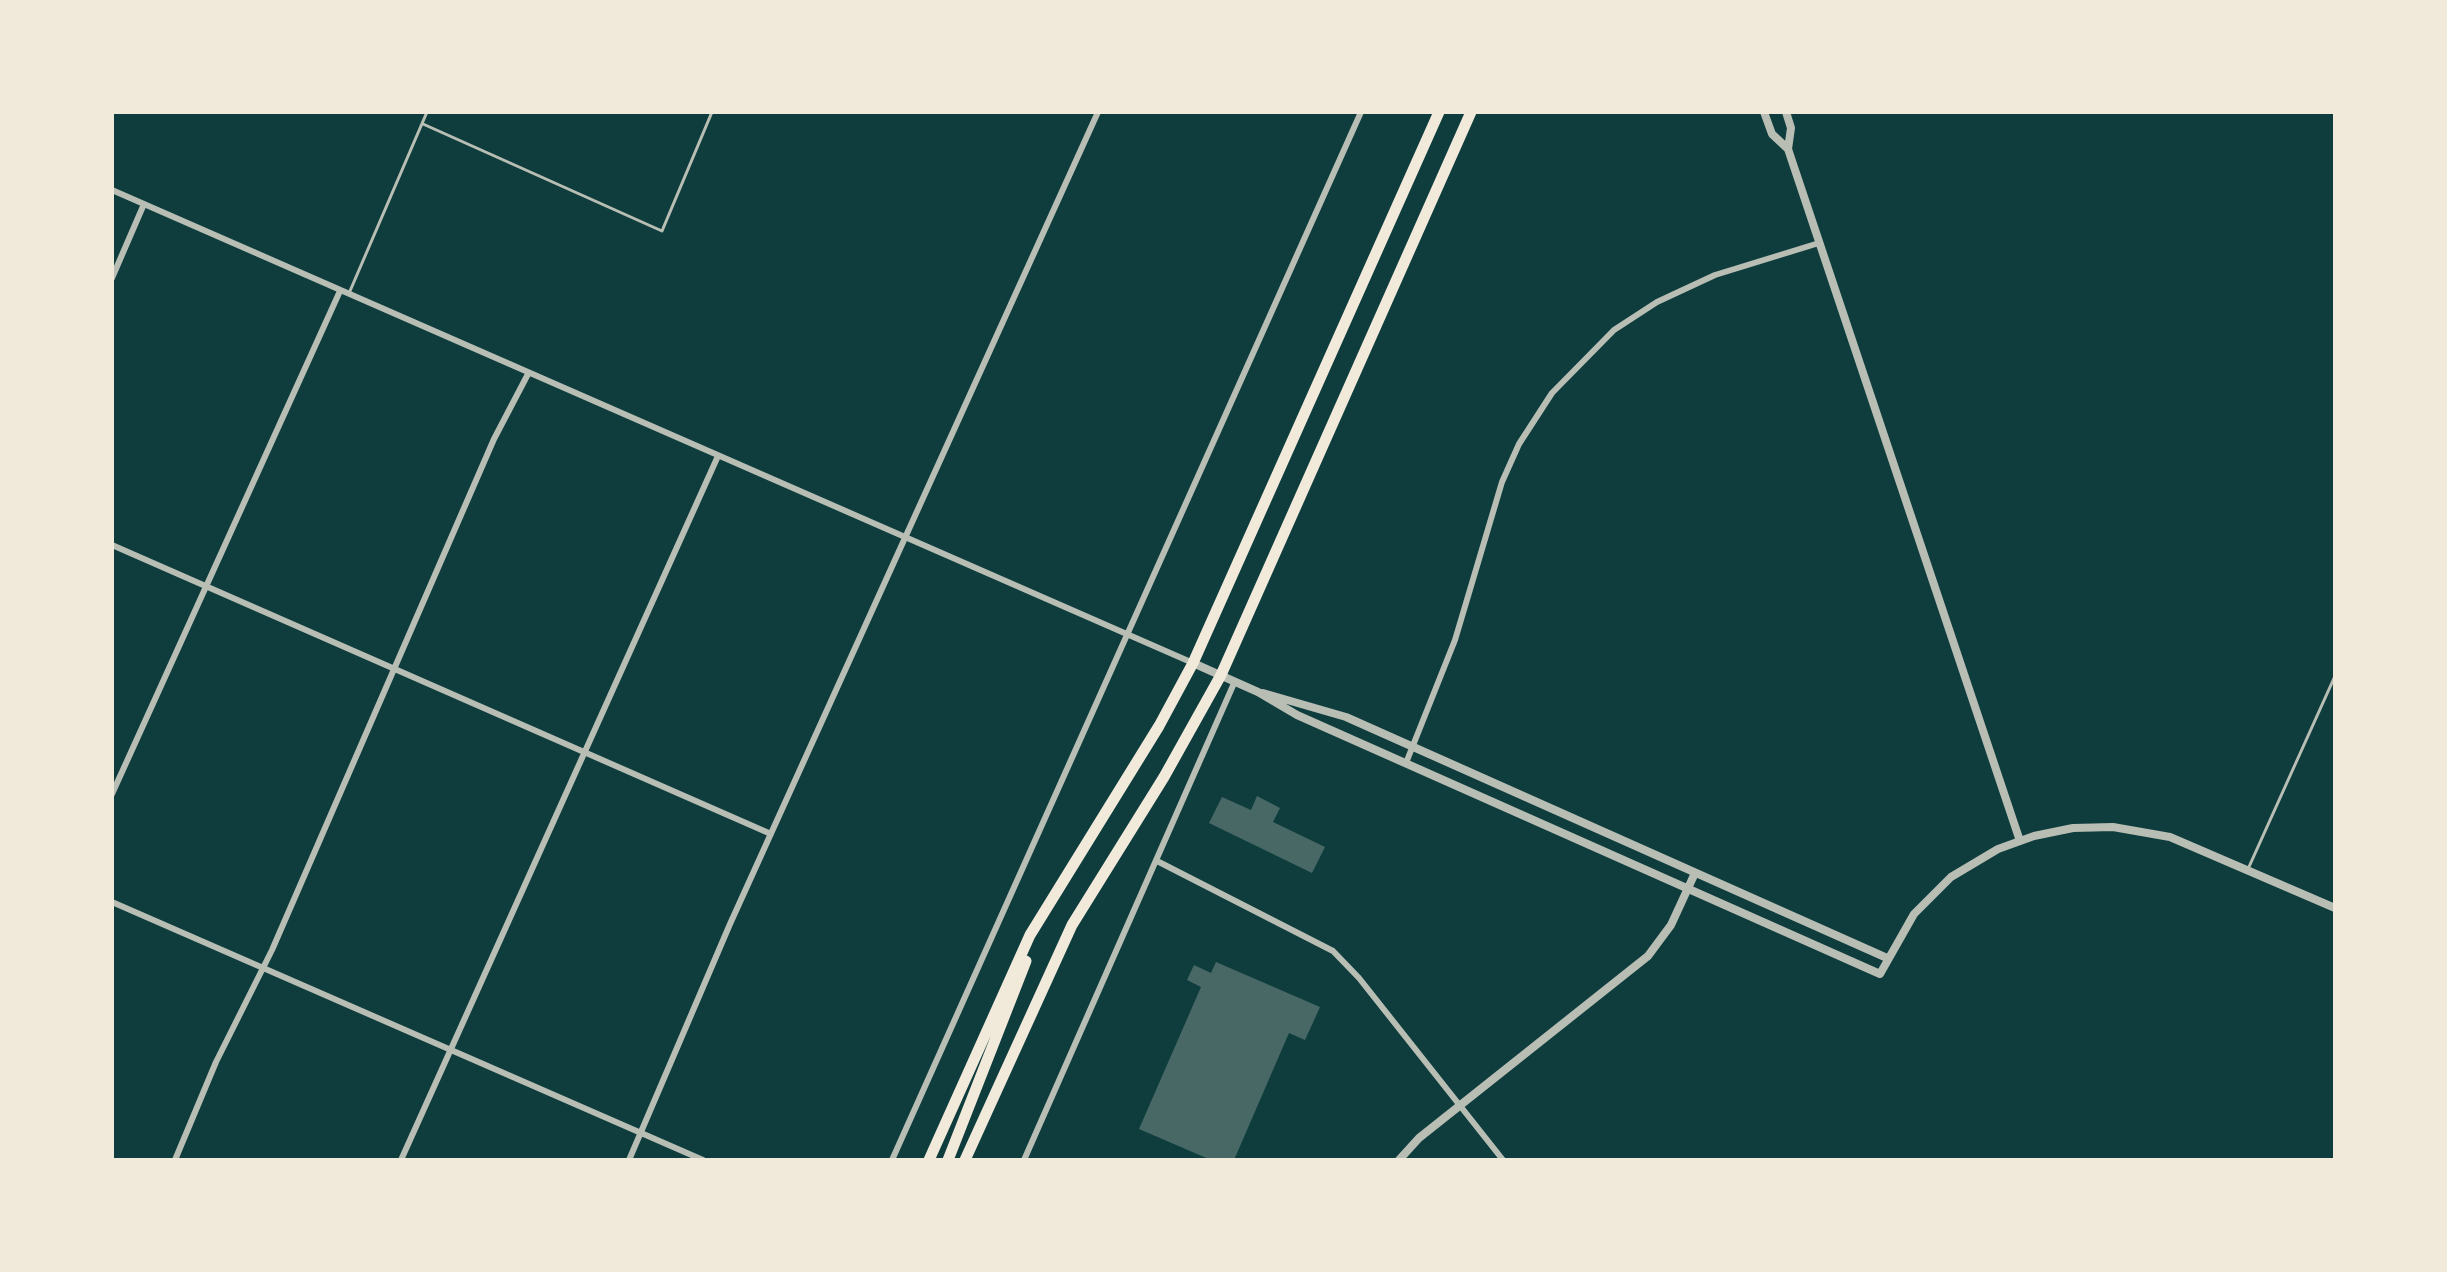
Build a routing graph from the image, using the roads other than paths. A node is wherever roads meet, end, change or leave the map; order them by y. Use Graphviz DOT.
graph roads {
  1 [pos="427,112"];
  2 [pos="712,112"];
  3 [pos="1098,112"];
  4 [pos="1361,112"];
  5 [pos="1439,112"];
  6 [pos="1471,112"];
  7 [pos="1764,112"];
  8 [pos="1786,112"];
  9 [pos="423,124"];
  10 [pos="1788,149"];
  11 [pos="112,190"];
  12 [pos="144,204"];
  13 [pos="1819,243"];
  14 [pos="112,278"];
  15 [pos="340,291"];
  16 [pos="348,295"];
  17 [pos="528,374"];
  18 [pos="718,456"];
  19 [pos="908,536"];
  20 [pos="112,545"];
  21 [pos="206,585"];
  22 [pos="1128,634"];
  23 [pos="1193,663"];
  24 [pos="394,668"];
  25 [pos="1221,675"];
  26 [pos="2335,676"];
  27 [pos="1235,681"];
  28 [pos="1258,692"];
  29 [pos="1413,746"];
  30 [pos="585,752"];
  31 [pos="1406,763"];
  32 [pos="112,794"];
  33 [pos="771,834"];
  34 [pos="2020,841"];
  35 [pos="1157,861"];
  36 [pos="2248,869"];
  37 [pos="1695,873"];
  38 [pos="1058,887"];
  39 [pos="1688,889"];
  40 [pos="112,902"];
  41 [pos="2335,908"];
  42 [pos="1887,958"];
  43 [pos="263,968"];
  44 [pos="453,1049"];
  45 [pos="1460,1106"];
  46 [pos="641,1132"];
  47 [pos="175,1160"];
  48 [pos="401,1160"];
  49 [pos="629,1160"];
  50 [pos="703,1160"];
  51 [pos="892,1160"];
  52 [pos="929,1160"];
  53 [pos="948,1160"];
  54 [pos="965,1160"];
  55 [pos="1024,1160"];
  56 [pos="1399,1160"];
  57 [pos="1503,1160"];
  1 -- 9 [label="lane"];
  2 -- 9 [label="lane"];
  3 -- 19 [label="street"];
  4 -- 22 [label="street"];
  5 -- 23 [label="highway"];
  6 -- 25 [label="highway"];
  7 -- 10 [label="street"];
  8 -- 10 [label="street"];
  9 -- 16 [label="lane"];
  10 -- 13 [label="street"];
  11 -- 12 [label="street"];
  12 -- 14 [label="street"];
  12 -- 15 [label="street"];
  13 -- 29 [label="street"];
  13 -- 34 [label="street"];
  15 -- 16 [label="street"];
  15 -- 21 [label="street"];
  16 -- 17 [label="street"];
  17 -- 18 [label="street"];
  17 -- 24 [label="street"];
  18 -- 19 [label="street"];
  18 -- 30 [label="street"];
  19 -- 22 [label="street"];
  19 -- 33 [label="street"];
  20 -- 21 [label="street"];
  21 -- 24 [label="street"];
  21 -- 32 [label="street"];
  22 -- 23 [label="street"];
  22 -- 51 [label="street"];
  23 -- 25 [label="street"];
  23 -- 38 [label="highway"];
  24 -- 30 [label="street"];
  24 -- 43 [label="street"];
  25 -- 27 [label="street"];
  25 -- 54 [label="highway"];
  26 -- 36 [label="lane"];
  27 -- 28 [label="street"];
  27 -- 35 [label="street"];
  28 -- 29 [label="street"];
  28 -- 31 [label="street"];
  29 -- 31 [label="street"];
  29 -- 37 [label="street"];
  30 -- 33 [label="street"];
  30 -- 44 [label="street"];
  31 -- 39 [label="street"];
  33 -- 46 [label="street"];
  34 -- 36 [label="street"];
  34 -- 42 [label="street"];
  35 -- 45 [label="street"];
  35 -- 55 [label="street"];
  36 -- 41 [label="street"];
  37 -- 39 [label="street"];
  37 -- 42 [label="street"];
  38 -- 52 [label="highway"];
  38 -- 53 [label="highway"];
  39 -- 42 [label="street"];
  39 -- 45 [label="street"];
  40 -- 43 [label="street"];
  43 -- 44 [label="street"];
  43 -- 47 [label="street"];
  44 -- 46 [label="street"];
  44 -- 48 [label="street"];
  45 -- 56 [label="street"];
  45 -- 57 [label="street"];
  46 -- 49 [label="street"];
  46 -- 50 [label="street"];
}
